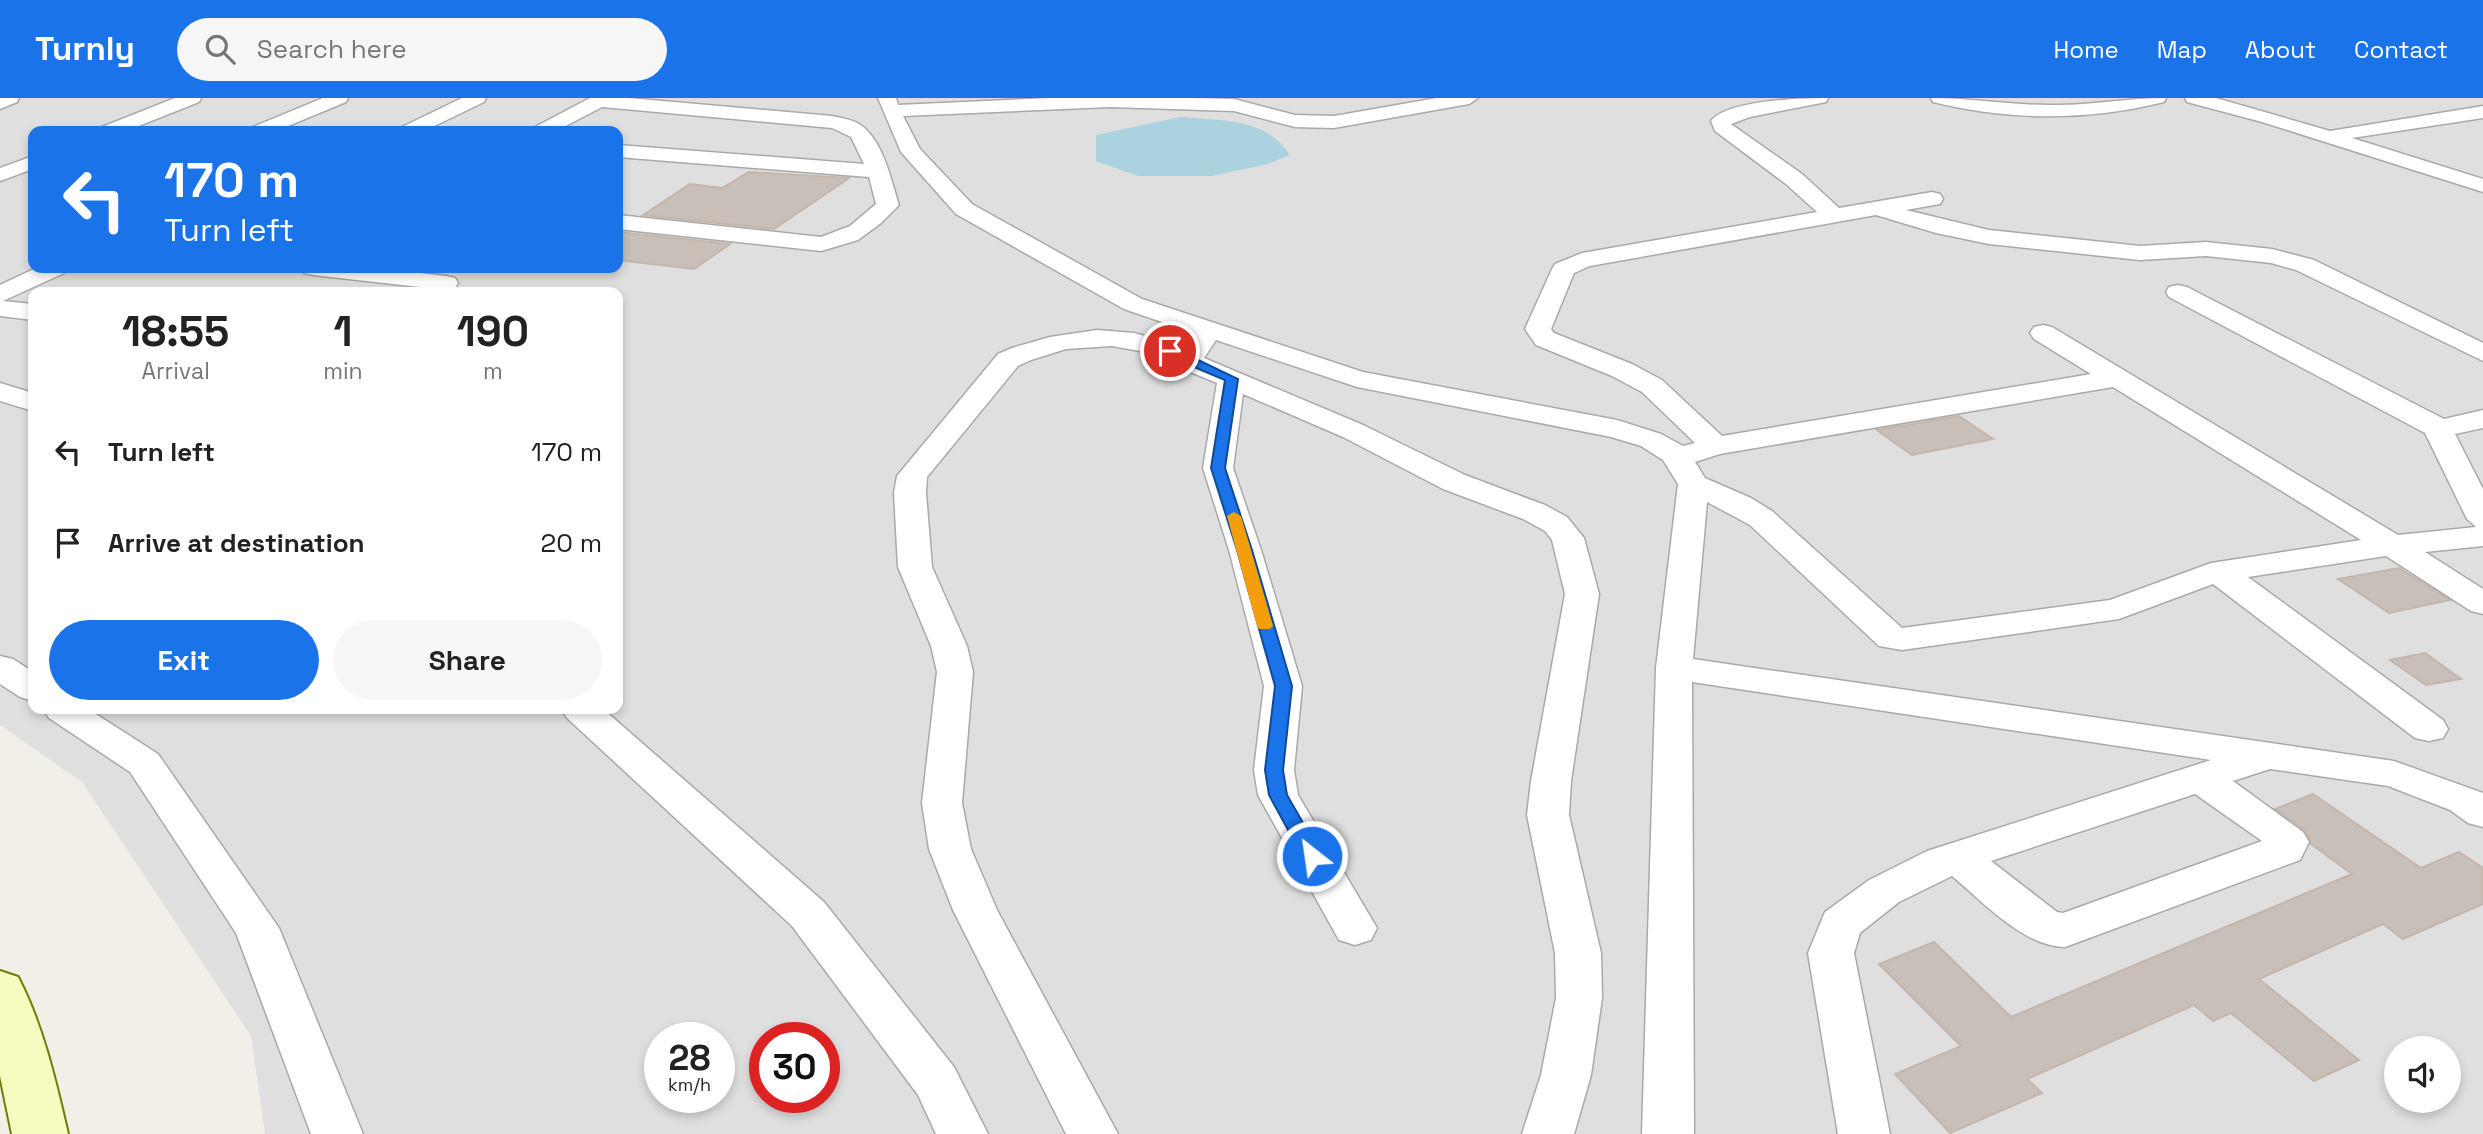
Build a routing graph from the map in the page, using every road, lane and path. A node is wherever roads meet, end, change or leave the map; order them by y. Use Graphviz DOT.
graph roads {
  1 [pos="10,98"];
  2 [pos="192,98"];
  3 [pos="339,98"];
  4 [pos="477,98"];
  5 [pos="1819,98"];
  6 [pos="1940,98"];
  7 [pos="2157,98"];
  8 [pos="2194,98"];
  9 [pos="602,99"];
  10 [pos="1454,99"];
  11 [pos="0,103"];
  12 [pos="889,104"];
  13 [pos="2483,112"];
  14 [pos="122,126"];
  15 [pos="272,126"];
  16 [pos="419,126"];
  17 [pos="551,126"];
  18 [pos="2328,136"];
  19 [pos="623,151"];
  20 [pos="877,170"];
  21 [pos="2483,186"];
  22 [pos="1933,199"];
  23 [pos="1877,209"];
  24 [pos="1835,216"];
  25 [pos="623,223"];
  26 [pos="44,273"];
  27 [pos="358,273"];
  28 [pos="447,283"];
  29 [pos="2178,292"];
  30 [pos="0,294"];
  31 [pos="0,308"];
  32 [pos="28,311"];
  33 [pos="2043,333"];
  34 [pos="1200,343"];
  35 [pos="2483,353"];
  36 [pos="2117,378"];
  37 [pos="1231,379"];
  38 [pos="0,391"];
  39 [pos="28,401"];
  40 [pos="2483,419"];
  41 [pos="2440,429"];
  42 [pos="1696,463"];
  43 [pos="2483,519"];
  44 [pos="2483,536"];
  45 [pos="2392,545"];
  46 [pos="2219,572"];
  47 [pos="2483,604"];
  48 [pos="0,667"];
  49 [pos="1674,668"];
  50 [pos="28,686"];
  51 [pos="70,714"];
  52 [pos="586,714"];
  53 [pos="2429,729"];
  54 [pos="2265,757"];
  55 [pos="2200,778"];
  56 [pos="2483,813"];
  57 [pos="1957,857"];
  58 [pos="1355,928"];
  59 [pos="0,991"];
  60 [pos="40,1134"];
  61 [pos="337,1134"];
  62 [pos="962,1134"];
  63 [pos="1092,1134"];
  64 [pos="1548,1134"];
  65 [pos="1668,1134"];
  66 [pos="1864,1134"];
  1 -- 11 [label="street"];
  2 -- 14 [label="street"];
  3 -- 15 [label="street"];
  4 -- 16 [label="street"];
  5 -- 24 [label="street"];
  6 -- 7 [label="street"];
  8 -- 18 [label="street"];
  9 -- 17 [label="street"];
  9 -- 20 [label="street"];
  10 -- 12 [label="street"];
  12 -- 34 [label="street"];
  13 -- 18 [label="street"];
  18 -- 21 [label="street"];
  19 -- 20 [label="street"];
  20 -- 25 [label="street"];
  22 -- 23 [label="street"];
  23 -- 24 [label="street"];
  23 -- 35 [label="street"];
  24 -- 42 [label="street"];
  26 -- 30 [label="street"];
  27 -- 28 [label="street"];
  29 -- 41 [label="street"];
  31 -- 32 [label="street"];
  33 -- 36 [label="street"];
  34 -- 37 [label="street"];
  34 -- 42 [label="street"];
  34 -- 63 [label="street"];
  36 -- 42 [label="street"];
  36 -- 45 [label="street"];
  37 -- 58 [label="street"];
  37 -- 64 [label="street"];
  38 -- 39 [label="street"];
  40 -- 41 [label="street"];
  41 -- 43 [label="street"];
  42 -- 46 [label="street"];
  42 -- 49 [label="street"];
  44 -- 45 [label="street"];
  45 -- 46 [label="street"];
  45 -- 47 [label="street"];
  46 -- 53 [label="street"];
  48 -- 50 [label="street"];
  49 -- 54 [label="street"];
  49 -- 65 [label="street"];
  51 -- 61 [label="street"];
  52 -- 62 [label="street"];
  54 -- 55 [label="street"];
  54 -- 56 [label="street"];
  55 -- 57 [label="street"];
  55 -- 57 [label="street"];
  57 -- 66 [label="street"];
  59 -- 60 [label="main road"];
}
